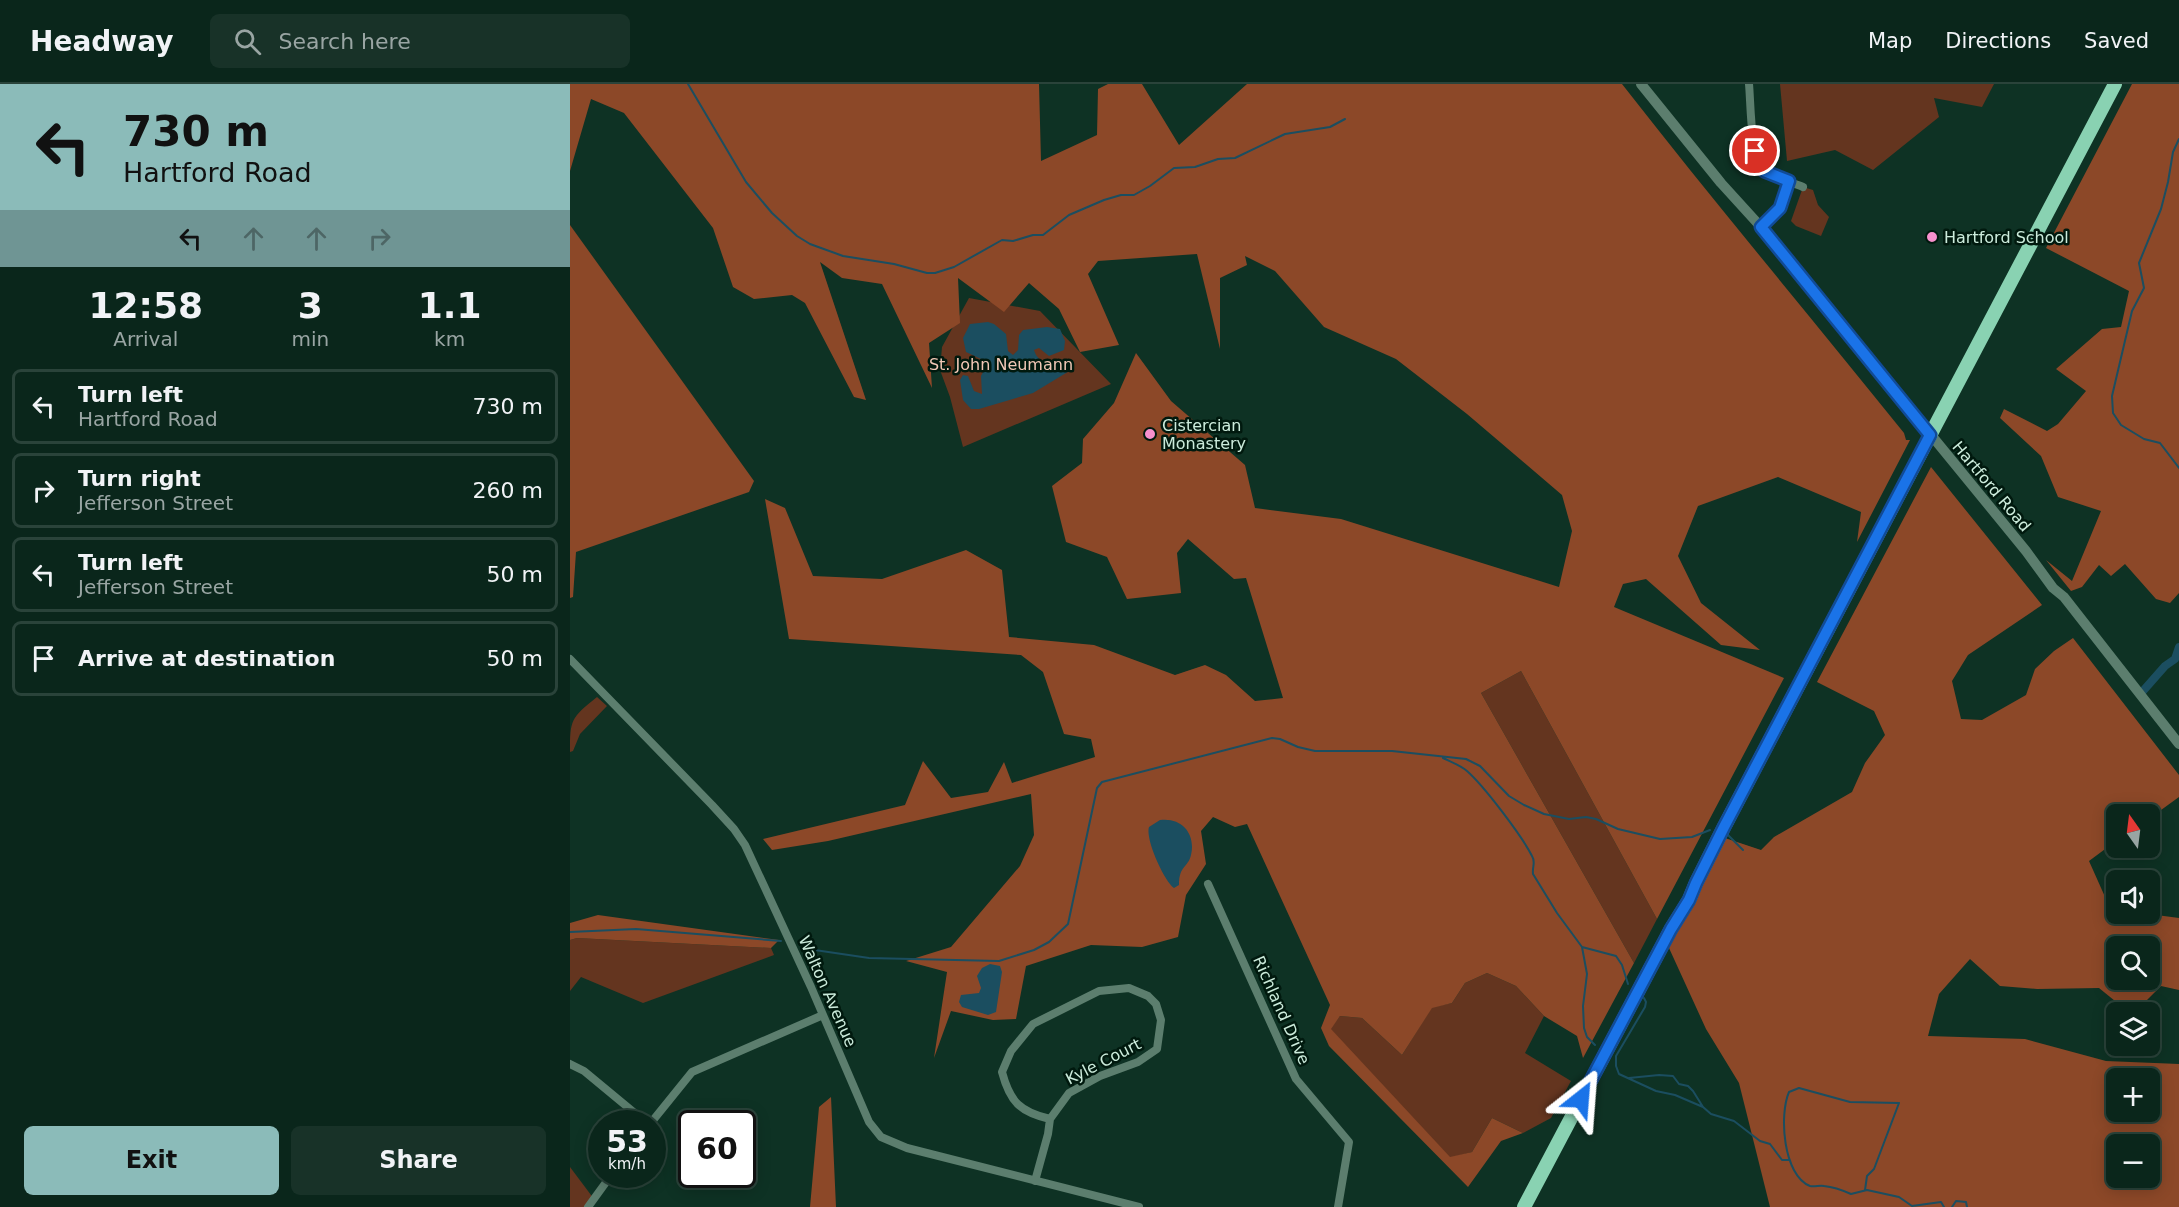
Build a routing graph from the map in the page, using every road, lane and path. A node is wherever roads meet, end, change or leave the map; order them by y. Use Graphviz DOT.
graph roads {
  1 [pos="1641,84"];
  2 [pos="1749,84"];
  3 [pos="2115,84"];
  4 [pos="1789,181"];
  5 [pos="1803,187"];
  6 [pos="1761,227"];
  7 [pos="1930,435"];
  8 [pos="570,659"];
  9 [pos="2179,744"];
  10 [pos="1208,884"];
  11 [pos="823,1015"];
  12 [pos="570,1064"];
  13 [pos="632,1110"];
  14 [pos="661,1110"];
  15 [pos="1050,1119"];
  16 [pos="1035,1181"];
  17 [pos="602,1188"];
  18 [pos="588,1207"];
  19 [pos="1139,1207"];
  20 [pos="1338,1207"];
  21 [pos="1524,1207"];
  1 -- 6 [label="street, Hartford Road"];
  2 -- 4 [label="street"];
  3 -- 7 [label="main road"];
  4 -- 5 [label="street"];
  4 -- 6 [label="street"];
  6 -- 7 [label="street, Hartford Road"];
  7 -- 9 [label="street, Hartford Road"];
  7 -- 21 [label="main road"];
  8 -- 11 [label="street, Walton Avenue"];
  10 -- 20 [label="street, Richland Drive"];
  11 -- 14 [label="street"];
  11 -- 16 [label="street, Walton Avenue"];
  12 -- 13 [label="street"];
  15 -- 15 [label="street, Kyle Court"];
  15 -- 16 [label="street, Kyle Court"];
  16 -- 19 [label="street, Walton Avenue"];
  17 -- 18 [label="street"];
}
